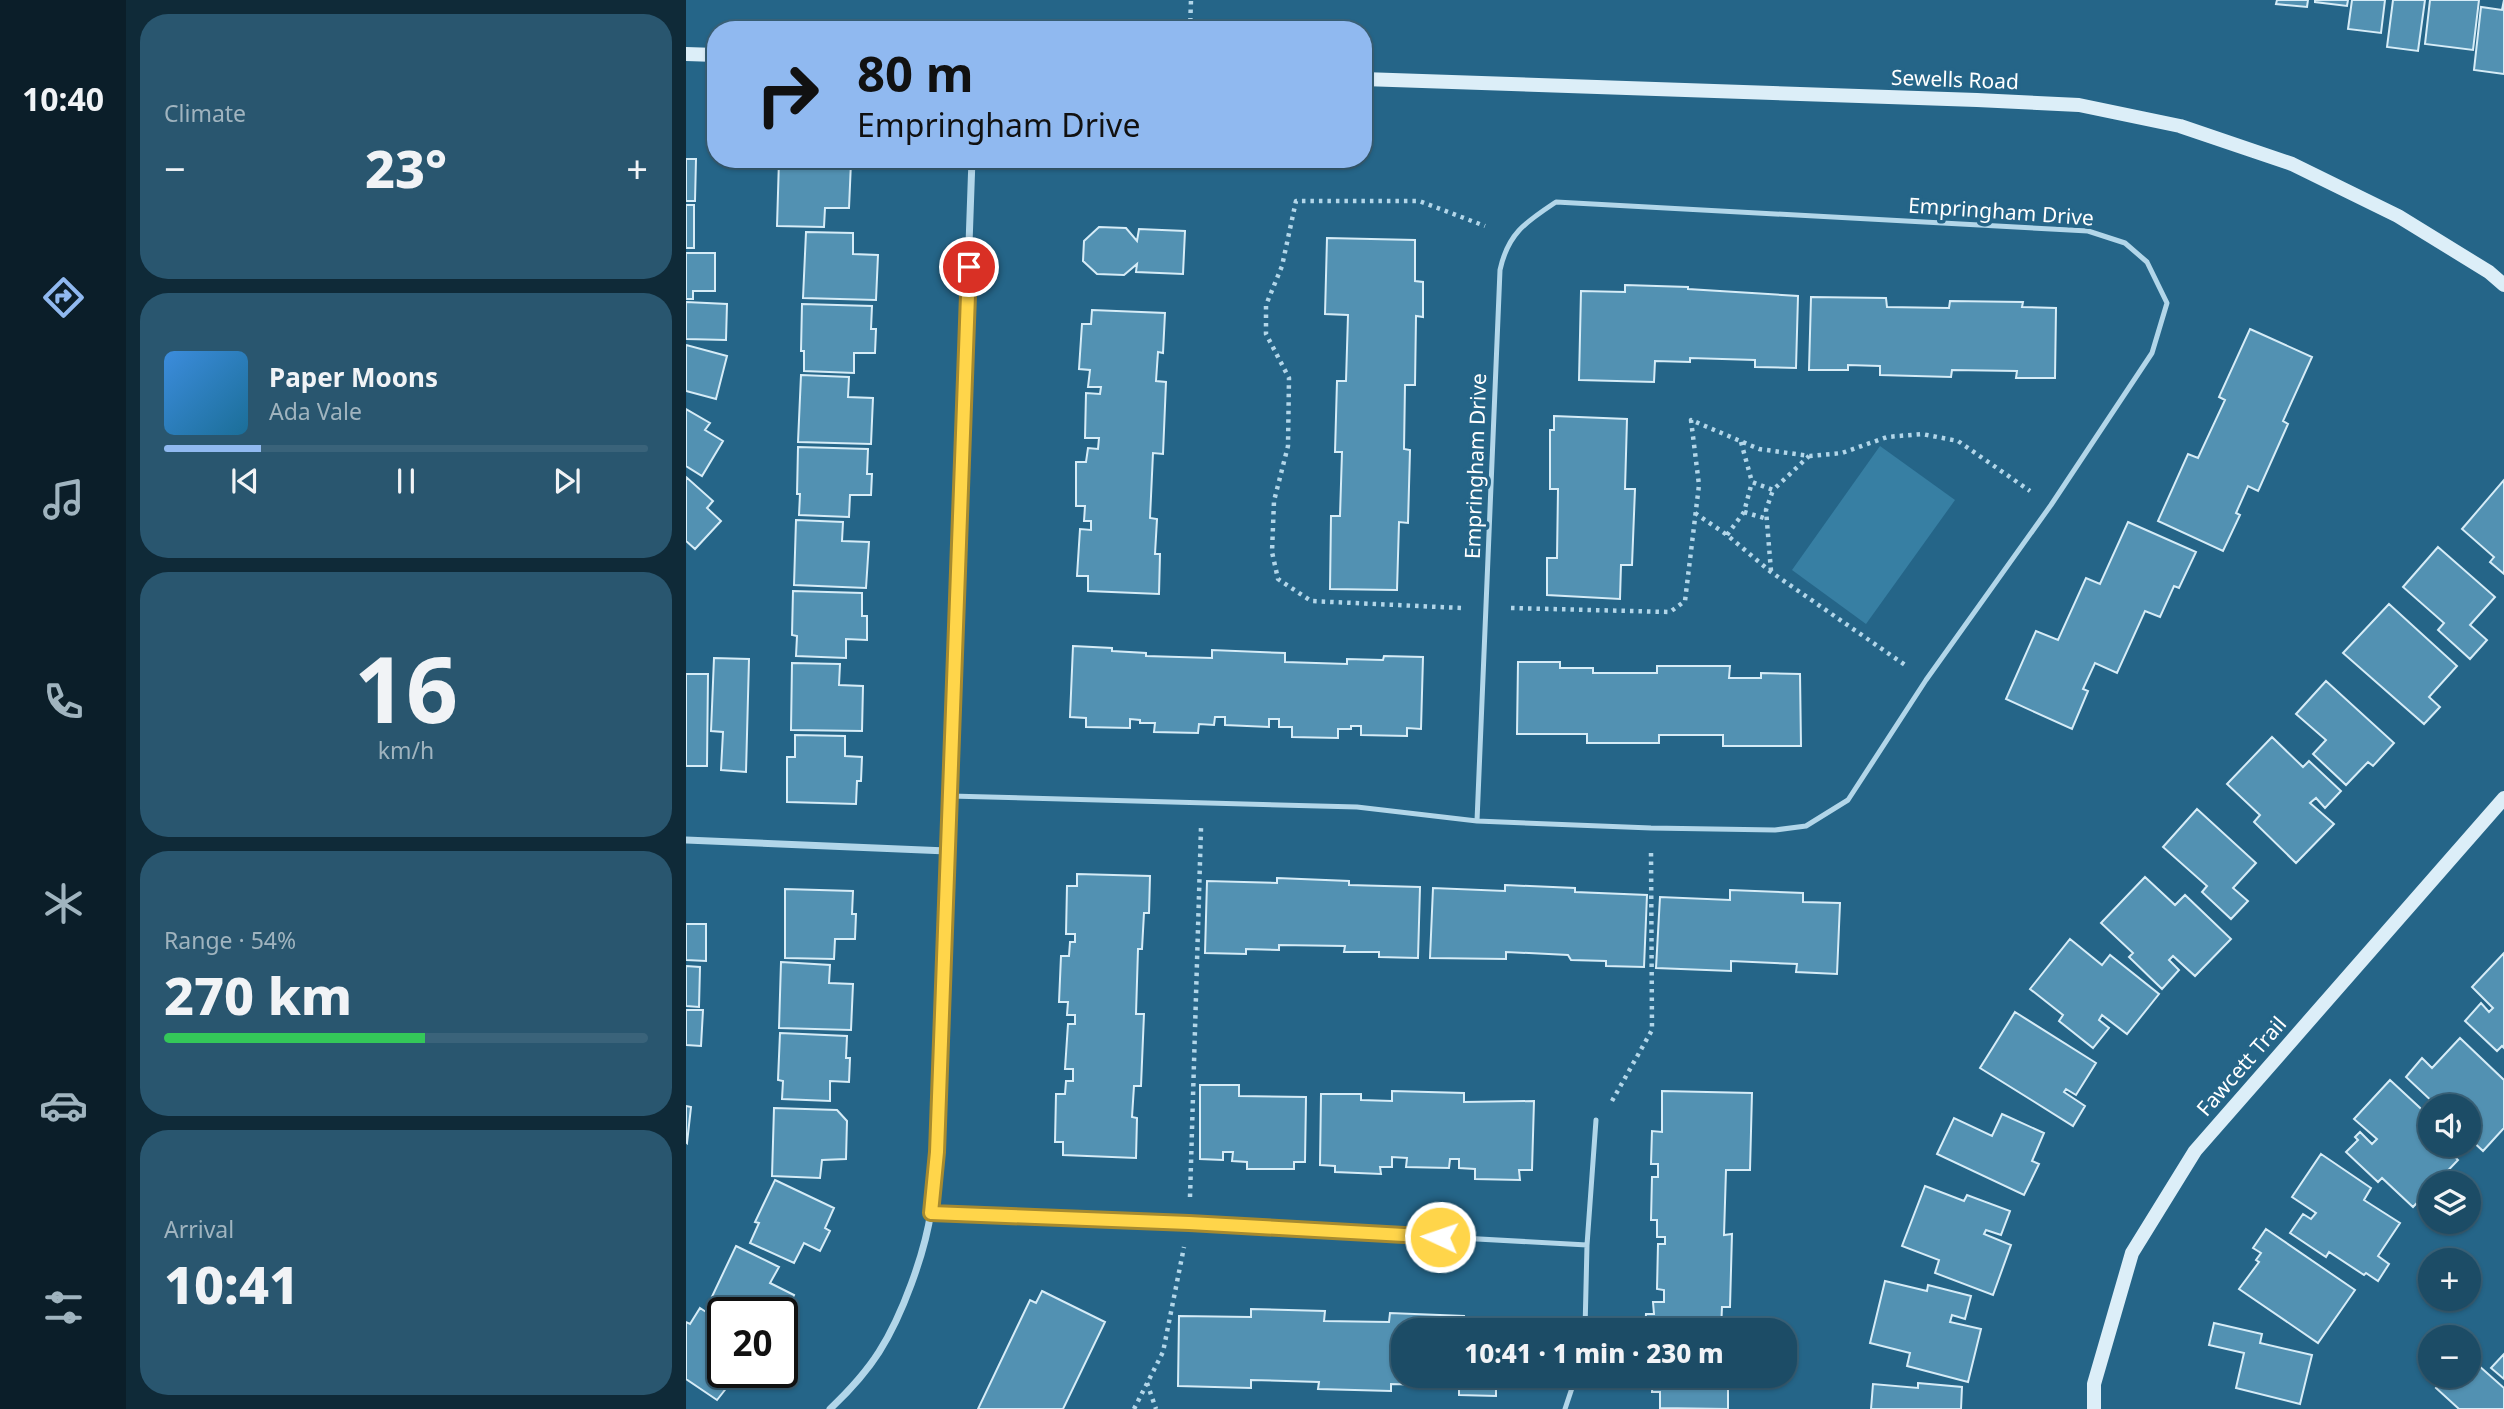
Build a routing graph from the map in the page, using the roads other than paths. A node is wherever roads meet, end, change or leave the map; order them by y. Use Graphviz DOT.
graph roads {
  1 [pos="686,54"];
  2 [pos="707,55"];
  3 [pos="1372,79"];
  4 [pos="972,168"];
  5 [pos="2504,285"];
  6 [pos="950,796"];
  7 [pos="2504,798"];
  8 [pos="1477,821"];
  9 [pos="686,840"];
  10 [pos="947,850"];
  11 [pos="1595,1120"];
  12 [pos="931,1213"];
  13 [pos="1587,1245"];
  14 [pos="1584,1318"];
  15 [pos="1572,1388"];
  16 [pos="830,1409"];
  17 [pos="1564,1409"];
  18 [pos="2094,1409"];
  1 -- 2 [label="street"];
  3 -- 5 [label="street, Sewells Road"];
  4 -- 6 [label="street"];
  6 -- 8 [label="lane, Empringham Drive"];
  6 -- 10 [label="street"];
  7 -- 18 [label="street, Fawcett Trail"];
  8 -- 8 [label="lane, Empringham Drive"];
  9 -- 10 [label="street"];
  10 -- 12 [label="street"];
  11 -- 13 [label="lane"];
  12 -- 13 [label="lane"];
  12 -- 16 [label="street"];
  13 -- 14 [label="lane"];
  15 -- 17 [label="lane"];
}
